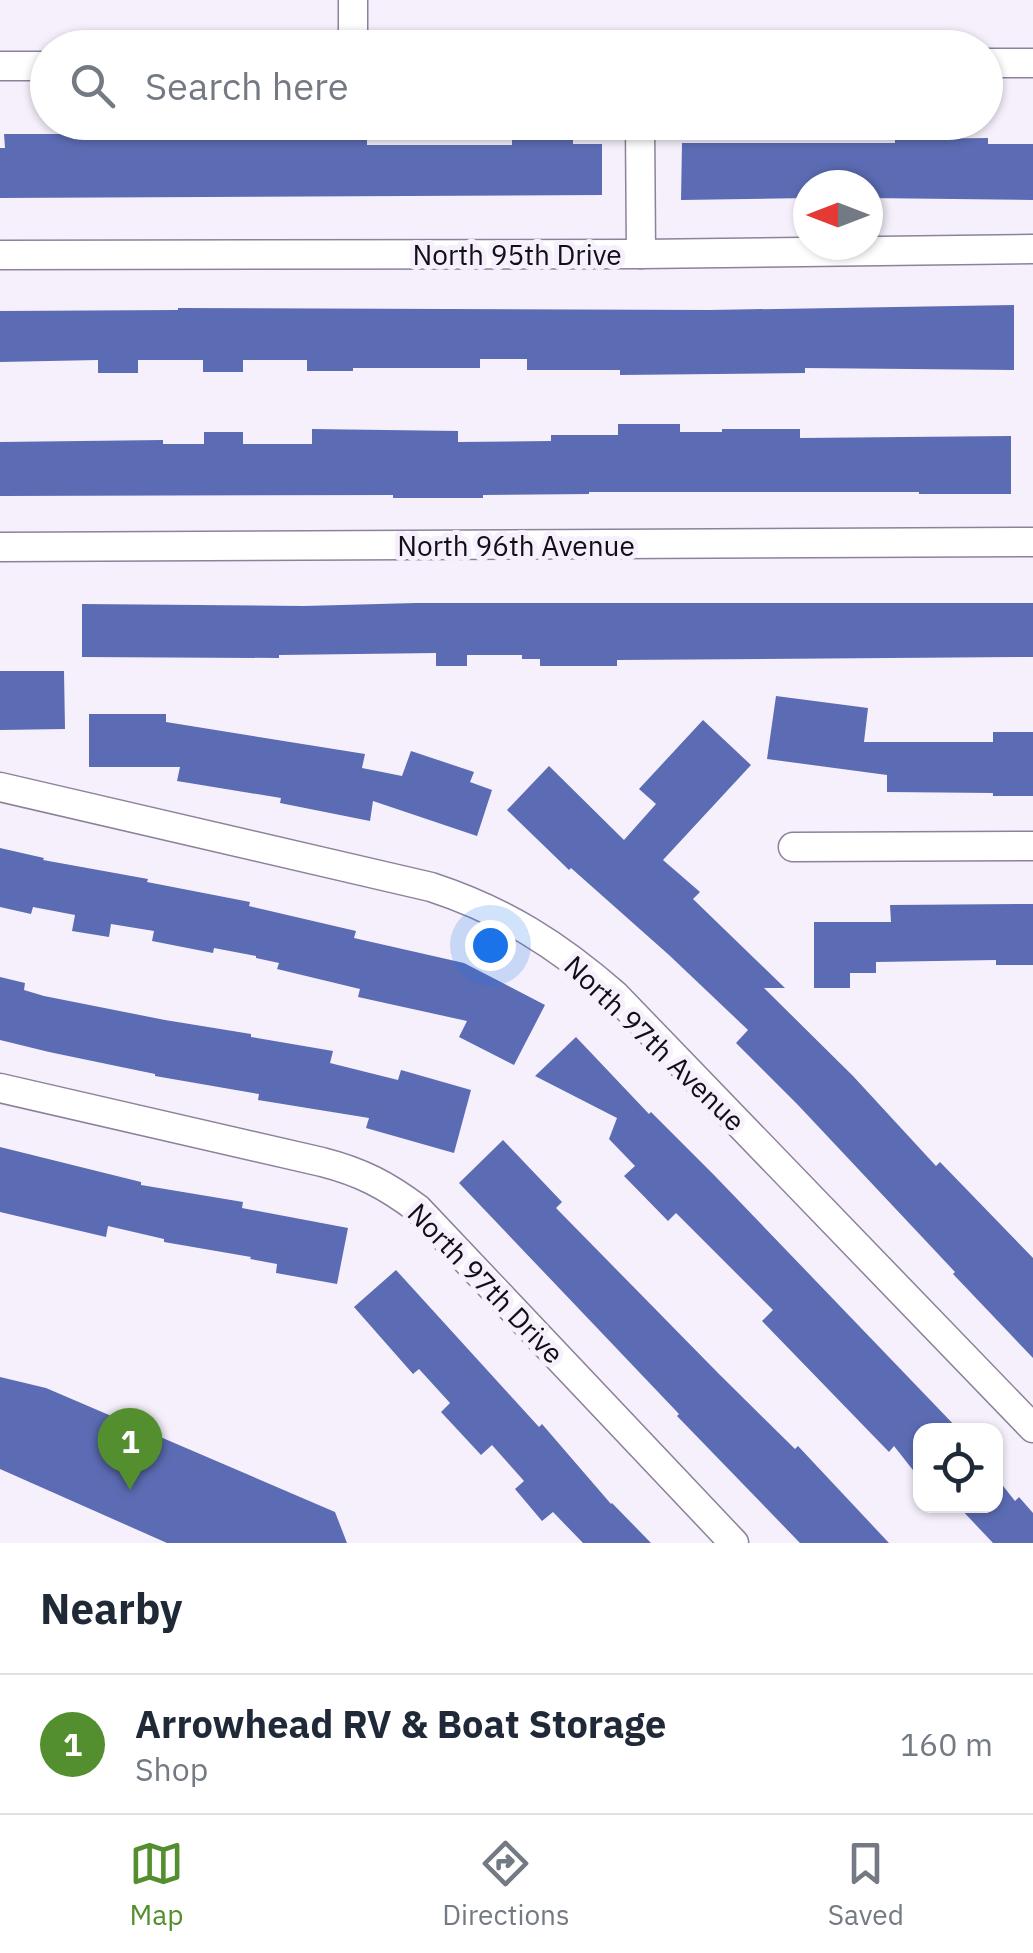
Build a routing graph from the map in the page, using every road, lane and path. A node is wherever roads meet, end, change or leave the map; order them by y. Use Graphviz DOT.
graph roads {
  1 [pos="353,0"];
  2 [pos="354,30"];
  3 [pos="1003,62"];
  4 [pos="1033,62"];
  5 [pos="0,66"];
  6 [pos="30,66"];
  7 [pos="640,140"];
  8 [pos="1033,249"];
  9 [pos="642,254"];
  10 [pos="0,255"];
  11 [pos="1033,542"];
  12 [pos="0,547"];
  13 [pos="0,787"];
  14 [pos="1033,846"];
  15 [pos="793,847"];
  16 [pos="0,1088"];
  17 [pos="1033,1428"];
  18 [pos="734,1543"];
  1 -- 2 [label="street"];
  3 -- 4 [label="street"];
  5 -- 6 [label="street"];
  7 -- 9 [label="street"];
  8 -- 9 [label="street, North 95th Drive"];
  9 -- 10 [label="street, North 95th Drive"];
  11 -- 12 [label="street, North 96th Avenue"];
  13 -- 17 [label="street, North 97th Avenue"];
  14 -- 15 [label="street"];
  16 -- 18 [label="street, North 97th Drive"];
}
